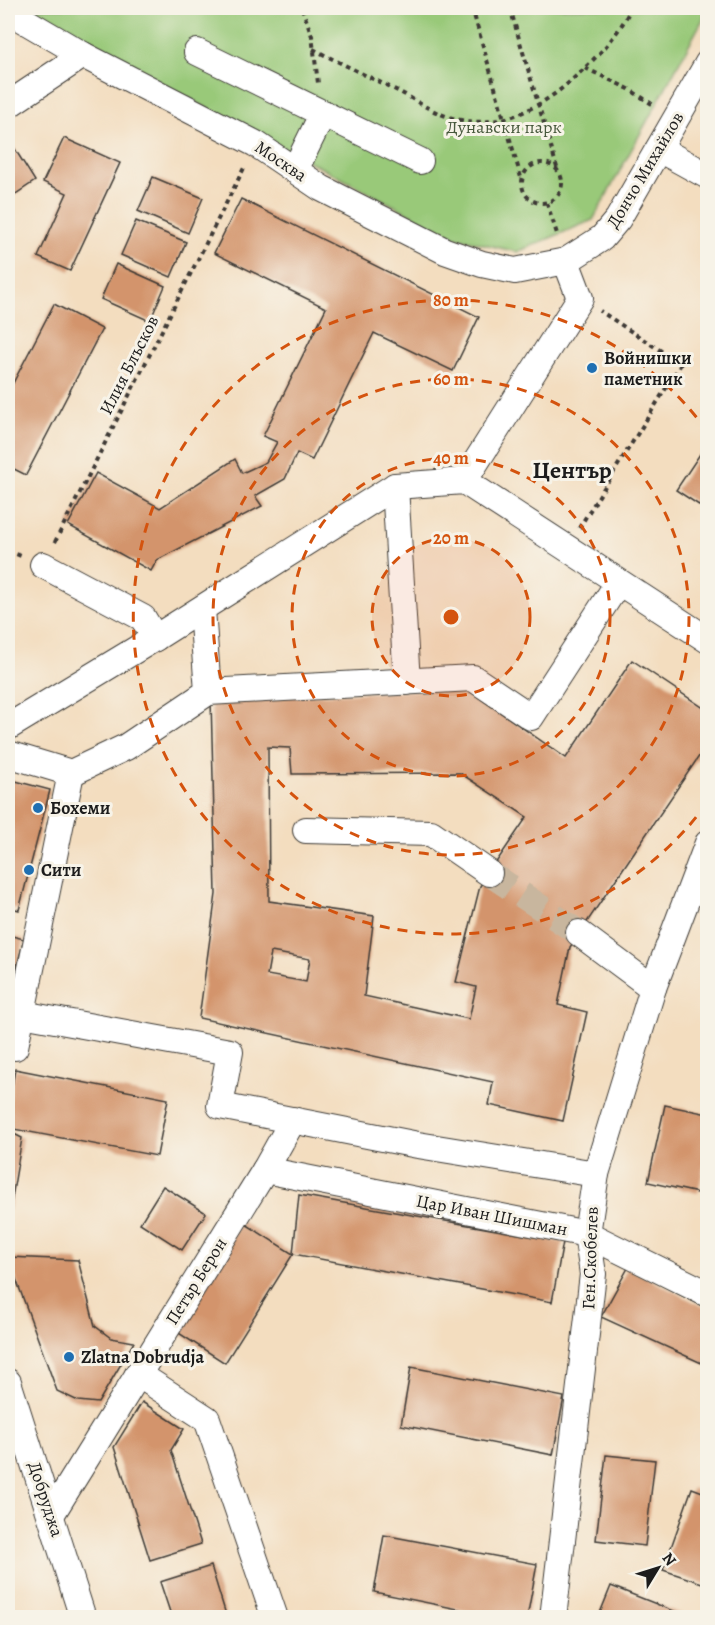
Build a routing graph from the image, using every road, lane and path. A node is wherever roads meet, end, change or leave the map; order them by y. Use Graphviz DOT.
graph roads {
  1 [pos="302,8"];
  2 [pos="472,8"];
  3 [pos="510,8"];
  4 [pos="631,8"];
  5 [pos="8,11"];
  6 [pos="314,49"];
  7 [pos="197,52"];
  8 [pos="83,55"];
  9 [pos="708,63"];
  10 [pos="585,68"];
  11 [pos="8,105"];
  12 [pos="539,106"];
  13 [pos="323,113"];
  14 [pos="504,118"];
  15 [pos="676,119"];
  16 [pos="256,144"];
  17 [pos="659,149"];
  18 [pos="420,161"];
  19 [pos="295,170"];
  20 [pos="558,171"];
  21 [pos="708,176"];
  22 [pos="522,181"];
  23 [pos="547,203"];
  24 [pos="566,261"];
  25 [pos="580,298"];
  26 [pos="464,481"];
  27 [pos="395,486"];
  28 [pos="566,549"];
  29 [pos="8,551"];
  30 [pos="43,565"];
  31 [pos="618,583"];
  32 [pos="202,609"];
  33 [pos="155,638"];
  34 [pos="708,640"];
  35 [pos="407,682"];
  36 [pos="208,692"];
  37 [pos="8,727"];
  38 [pos="8,754"];
  39 [pos="71,772"];
  40 [pos="306,830"];
  41 [pos="708,843"];
  42 [pos="489,873"];
  43 [pos="579,933"];
  44 [pos="653,988"];
  45 [pos="22,1014"];
  46 [pos="8,1046"];
  47 [pos="293,1120"];
  48 [pos="265,1170"];
  49 [pos="596,1174"];
  50 [pos="587,1233"];
  51 [pos="708,1293"];
  52 [pos="138,1374"];
  53 [pos="8,1382"];
  54 [pos="51,1515"];
  55 [pos="83,1617"];
  56 [pos="275,1617"];
  57 [pos="553,1617"];
  1 -- 6 [label="path"];
  2 -- 14 [label="path"];
  3 -- 12 [label="path"];
  4 -- 10 [label="path"];
  5 -- 8 [label="street, Москва"];
  6 -- 13 [label="path"];
  6 -- 14 [label="path"];
  7 -- 13 [label="street"];
  8 -- 11 [label="street"];
  8 -- 16 [label="street, Москва"];
  9 -- 15 [label="street, Дончо Михайлов"];
  10 -- 12 [label="path"];
  10 -- 15 [label="path"];
  12 -- 14 [label="path"];
  12 -- 20 [label="path"];
  13 -- 18 [label="street"];
  13 -- 19 [label="street"];
  14 -- 22 [label="path"];
  15 -- 17 [label="street, Дончо Михайлов"];
  16 -- 19 [label="street, Москва"];
  16 -- 30 [label="path, Илия Блъсков"];
  17 -- 21 [label="street"];
  17 -- 24 [label="street, Дончо Михайлов"];
  19 -- 24 [label="street, Москва"];
  20 -- 22 [label="path"];
  20 -- 23 [label="path"];
  22 -- 23 [label="path"];
  23 -- 24 [label="path"];
  24 -- 25 [label="street"];
  25 -- 26 [label="street"];
  25 -- 28 [label="path"];
  26 -- 27 [label="street"];
  26 -- 28 [label="street"];
  27 -- 32 [label="street"];
  27 -- 35 [label="street"];
  28 -- 31 [label="street"];
  29 -- 30 [label="path"];
  30 -- 33 [label="street"];
  31 -- 34 [label="street"];
  31 -- 35 [label="street"];
  32 -- 33 [label="street"];
  32 -- 36 [label="street"];
  33 -- 37 [label="street"];
  35 -- 36 [label="street"];
  36 -- 39 [label="street"];
  38 -- 39 [label="street"];
  39 -- 45 [label="street"];
  40 -- 42 [label="street"];
  41 -- 44 [label="street, Ген.Скобелев"];
  43 -- 44 [label="street"];
  44 -- 49 [label="street, Ген.Скобелев"];
  45 -- 46 [label="street"];
  45 -- 47 [label="street"];
  47 -- 48 [label="street, Петър Берон"];
  47 -- 49 [label="street"];
  48 -- 50 [label="street, Цар Иван Шишман"];
  48 -- 52 [label="street, Петър Берон"];
  49 -- 50 [label="street, Ген.Скобелев"];
  50 -- 51 [label="street, Цар Иван Шишман"];
  50 -- 57 [label="street, Ген.Скобелев"];
  52 -- 54 [label="street, Петър Берон"];
  52 -- 56 [label="street"];
  53 -- 54 [label="street, Добруджа"];
  54 -- 55 [label="street, Добруджа"];
}
